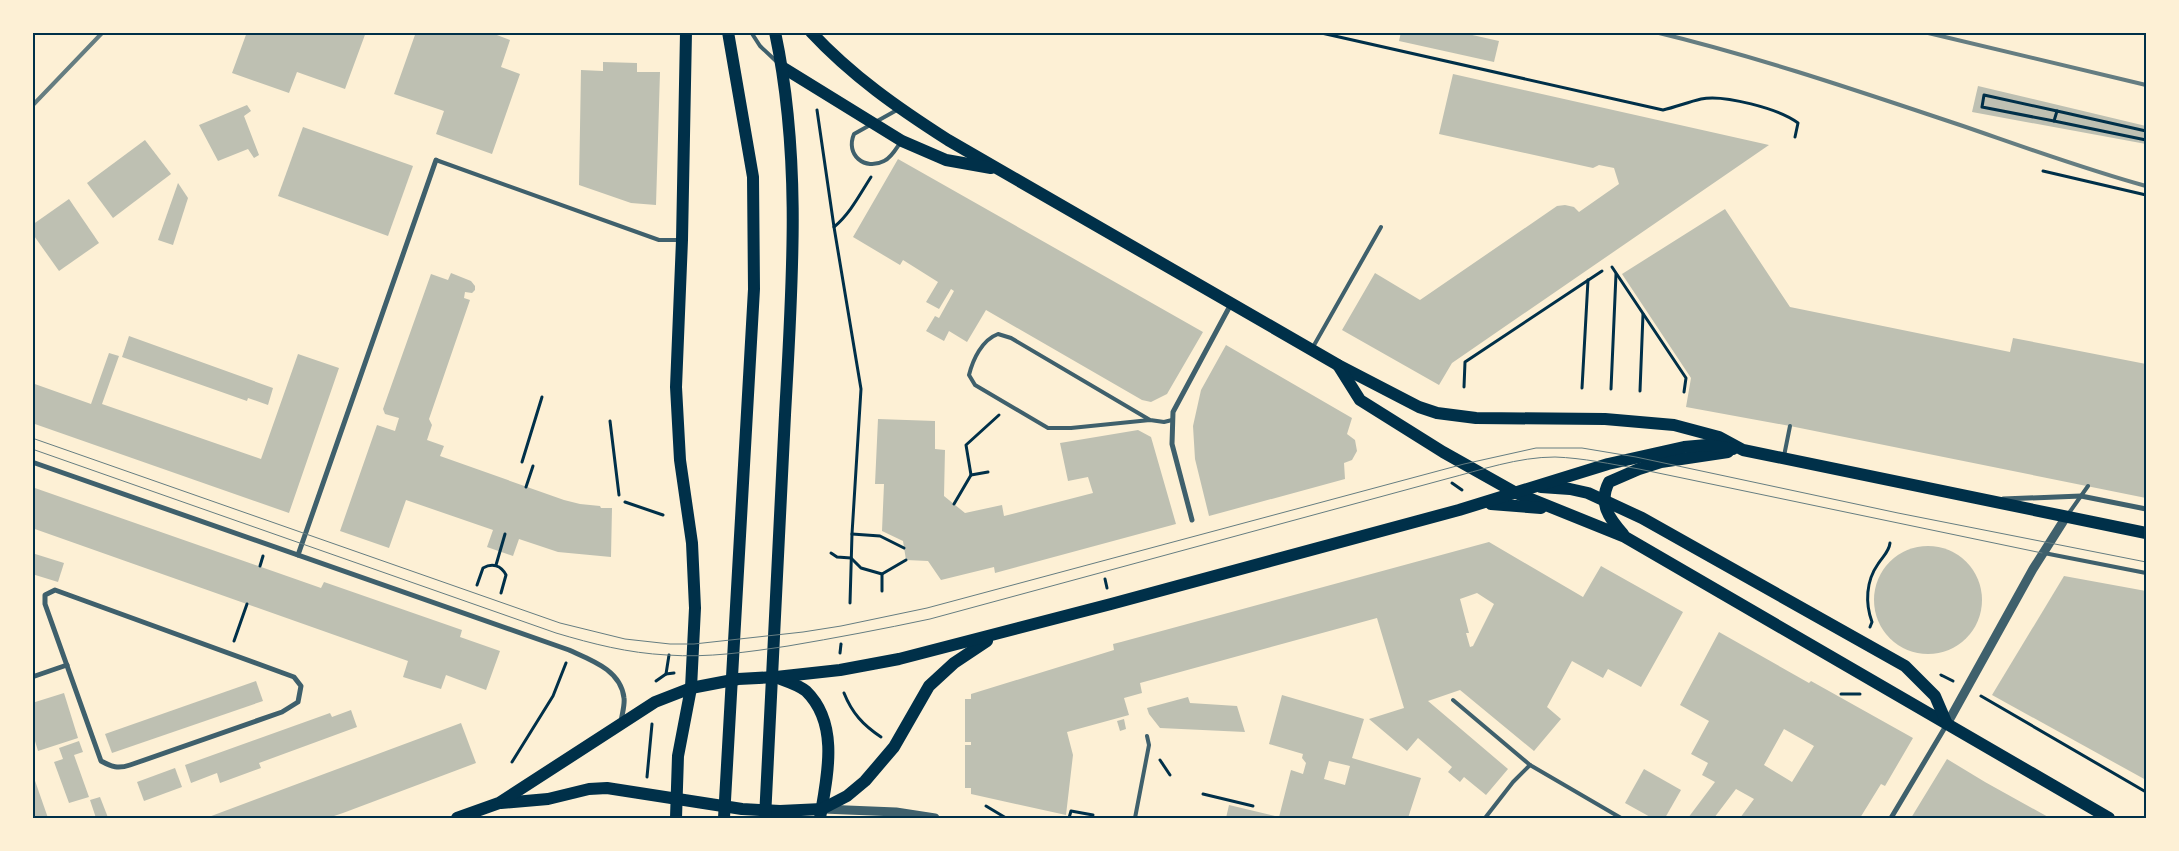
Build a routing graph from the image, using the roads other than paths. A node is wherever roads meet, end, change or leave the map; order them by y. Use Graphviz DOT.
graph roads {
  1 [pos="686,32"];
  2 [pos="728,32"];
  3 [pos="751,32"];
  4 [pos="775,32"];
  5 [pos="811,32"];
  6 [pos="782,67"];
  7 [pos="899,109"];
  8 [pos="872,123"];
  9 [pos="902,141"];
  10 [pos="436,160"];
  11 [pos="1000,170"];
  12 [pos="1381,227"];
  13 [pos="682,240"];
  14 [pos="1231,304"];
  15 [pos="1312,349"];
  16 [pos="1338,365"];
  17 [pos="1150,420"];
  18 [pos="1172,420"];
  19 [pos="1790,426"];
  20 [pos="1743,450"];
  21 [pos="1784,458"];
  22 [pos="32,462"];
  23 [pos="2088,486"];
  24 [pos="1536,487"];
  25 [pos="1516,493"];
  26 [pos="2082,496"];
  27 [pos="1604,499"];
  28 [pos="1982,500"];
  29 [pos="1480,504"];
  30 [pos="2146,509"];
  31 [pos="1570,514"];
  32 [pos="2066,517"];
  33 [pos="1192,520"];
  34 [pos="2146,533"];
  35 [pos="1625,537"];
  36 [pos="2042,553"];
  37 [pos="298,555"];
  38 [pos="2146,573"];
  39 [pos="995,636"];
  40 [pos="67,665"];
  41 [pos="32,677"];
  42 [pos="776,677"];
  43 [pos="692,688"];
  44 [pos="1452,700"];
  45 [pos="621,722"];
  46 [pos="1947,724"];
  47 [pos="1147,736"];
  48 [pos="1530,765"];
  49 [pos="676,799"];
  50 [pos="499,803"];
  51 [pos="821,814"];
  52 [pos="457,818"];
  53 [pos="676,818"];
  54 [pos="724,818"];
  55 [pos="764,818"];
  56 [pos="935,818"];
  57 [pos="1135,818"];
  58 [pos="1485,818"];
  59 [pos="1621,818"];
  60 [pos="1891,818"];
  61 [pos="2109,818"];
  1 -- 13 [label="main road"];
  2 -- 54 [label="main road"];
  3 -- 6 [label="lane"];
  4 -- 6 [label="main road"];
  5 -- 7 [label="main road"];
  6 -- 8 [label="main road"];
  6 -- 55 [label="main road"];
  7 -- 8 [label="lane"];
  7 -- 11 [label="main road"];
  8 -- 9 [label="main road"];
  8 -- 9 [label="lane"];
  9 -- 11 [label="main road"];
  10 -- 13 [label="lane"];
  10 -- 37 [label="street"];
  11 -- 14 [label="main road"];
  12 -- 15 [label="lane"];
  13 -- 43 [label="main road"];
  14 -- 15 [label="main road"];
  14 -- 18 [label="street"];
  15 -- 16 [label="main road"];
  16 -- 20 [label="main road"];
  16 -- 25 [label="main road"];
  17 -- 17 [label="lane"];
  17 -- 18 [label="lane"];
  18 -- 33 [label="street"];
  19 -- 21 [label="lane"];
  20 -- 21 [label="main road"];
  20 -- 24 [label="main road"];
  20 -- 27 [label="main road"];
  21 -- 28 [label="main road"];
  22 -- 37 [label="street"];
  23 -- 26 [label="lane"];
  24 -- 25 [label="main road"];
  24 -- 27 [label="main road"];
  25 -- 29 [label="main road"];
  25 -- 31 [label="main road"];
  26 -- 28 [label="street"];
  26 -- 30 [label="street"];
  26 -- 32 [label="lane"];
  27 -- 35 [label="main road"];
  27 -- 46 [label="main road"];
  28 -- 32 [label="main road"];
  29 -- 31 [label="main road"];
  29 -- 39 [label="main road"];
  31 -- 35 [label="main road"];
  32 -- 34 [label="main road"];
  32 -- 36 [label="street"];
  35 -- 46 [label="main road"];
  36 -- 38 [label="lane"];
  36 -- 46 [label="street"];
  37 -- 45 [label="street"];
  39 -- 42 [label="main road"];
  39 -- 51 [label="main road"];
  40 -- 40 [label="street"];
  40 -- 41 [label="street"];
  42 -- 43 [label="main road"];
  42 -- 51 [label="main road"];
  43 -- 45 [label="main road"];
  43 -- 49 [label="main road"];
  44 -- 48 [label="lane"];
  45 -- 50 [label="main road"];
  46 -- 60 [label="street"];
  46 -- 61 [label="main road"];
  47 -- 57 [label="lane"];
  48 -- 58 [label="lane"];
  48 -- 59 [label="lane"];
  49 -- 50 [label="main road"];
  49 -- 51 [label="main road"];
  49 -- 53 [label="main road"];
  50 -- 52 [label="main road"];
  51 -- 56 [label="street"];
}
